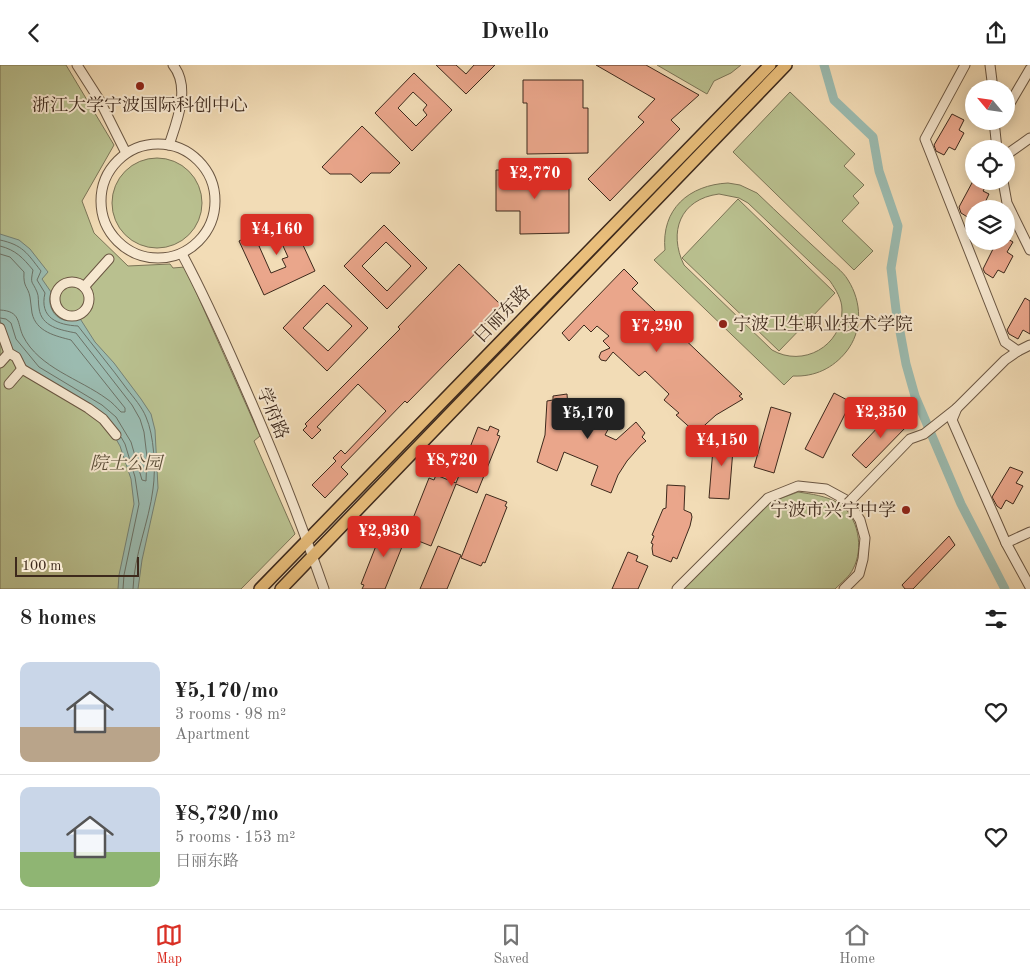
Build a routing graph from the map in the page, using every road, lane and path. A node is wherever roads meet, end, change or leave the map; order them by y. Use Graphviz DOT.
graph roads {
  1 [pos="77,65"];
  2 [pos="173,65"];
  3 [pos="770,65"];
  4 [pos="786,65"];
  5 [pos="965,65"];
  6 [pos="990,65"];
  7 [pos="1030,69"];
  8 [pos="992,80"];
  9 [pos="1015,95"];
  10 [pos="1030,138"];
  11 [pos="169,145"];
  12 [pos="1015,149"];
  13 [pos="126,153"];
  14 [pos="1015,223"];
  15 [pos="964,237"];
  16 [pos="1030,251"];
  17 [pos="182,254"];
  18 [pos="109,259"];
  19 [pos="84,287"];
  20 [pos="0,328"];
  21 [pos="1030,345"];
  22 [pos="1018,351"];
  23 [pos="9,353"];
  24 [pos="0,363"];
  25 [pos="22,369"];
  26 [pos="8,384"];
  27 [pos="957,407"];
  28 [pos="116,435"];
  29 [pos="850,501"];
  30 [pos="1030,532"];
  31 [pos="307,541"];
  32 [pos="1006,543"];
  33 [pos="312,556"];
  34 [pos="1030,587"];
  35 [pos="260,589"];
  36 [pos="280,589"];
  37 [pos="324,589"];
  38 [pos="677,589"];
  39 [pos="844,589"];
  1 -- 13 [label="street"];
  2 -- 11 [label="street"];
  3 -- 31 [label="main road, 日丽东路"];
  4 -- 33 [label="main road, 日丽东路"];
  5 -- 15 [label="street"];
  6 -- 8 [label="street"];
  7 -- 9 [label="street"];
  10 -- 12 [label="street"];
  11 -- 13 [label="street"];
  11 -- 17 [label="street"];
  13 -- 17 [label="street"];
  14 -- 16 [label="street"];
  15 -- 22 [label="street"];
  17 -- 31 [label="street, 学府路"];
  18 -- 19 [label="street"];
  20 -- 23 [label="street"];
  21 -- 22 [label="street"];
  22 -- 27 [label="street"];
  23 -- 24 [label="street"];
  23 -- 25 [label="street"];
  25 -- 26 [label="street"];
  25 -- 28 [label="street"];
  27 -- 29 [label="street"];
  27 -- 32 [label="street"];
  30 -- 32 [label="street"];
  31 -- 33 [label="street, 学府路"];
  31 -- 35 [label="main road, 日丽东路"];
  32 -- 34 [label="street"];
  33 -- 36 [label="main road, 日丽东路"];
  33 -- 37 [label="street, 学府路"];
  38 -- 39 [label="street"];
}
